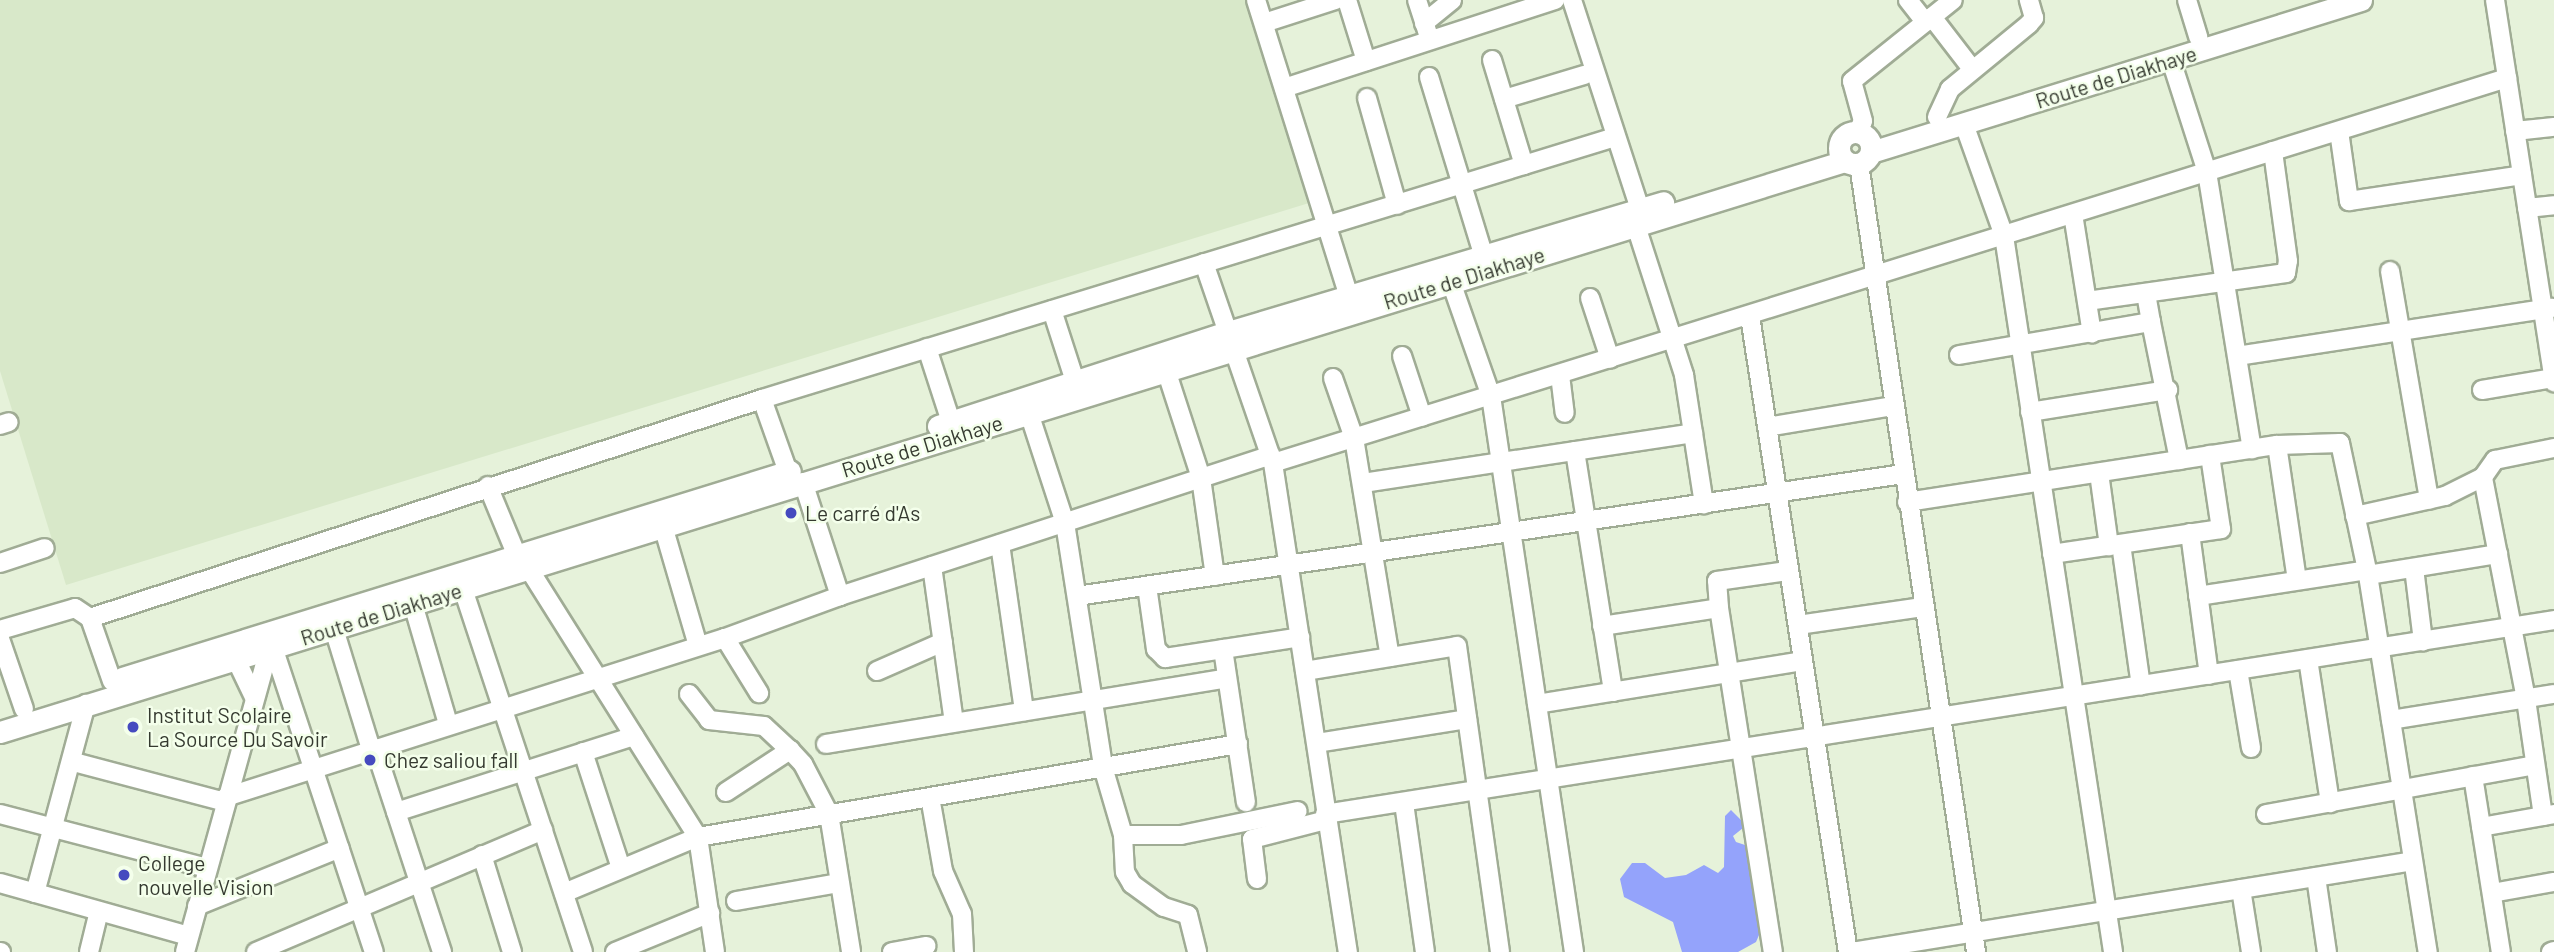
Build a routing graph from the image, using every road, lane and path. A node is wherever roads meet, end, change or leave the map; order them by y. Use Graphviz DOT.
graph roads {
  1 [pos="1256,0"];
  2 [pos="1335,0"];
  3 [pos="1347,0"];
  4 [pos="1417,0"];
  5 [pos="1452,0"];
  6 [pos="1555,0"];
  7 [pos="1573,0"];
  8 [pos="1908,0"];
  9 [pos="1953,0"];
  10 [pos="2031,0"];
  11 [pos="2187,0"];
  12 [pos="2318,0"];
  13 [pos="2361,0"];
  14 [pos="2495,0"];
  15 [pos="1928,20"];
  16 [pos="1264,23"];
  17 [pos="1424,23"];
  18 [pos="2198,37"];
  19 [pos="1430,40"];
  20 [pos="1492,60"];
  21 [pos="2171,60"];
  22 [pos="1366,61"];
  23 [pos="1972,69"];
  24 [pos="1584,75"];
  25 [pos="1429,77"];
  26 [pos="2507,78"];
  27 [pos="1284,88"];
  28 [pos="1367,98"];
  29 [pos="1504,99"];
  30 [pos="1937,117"];
  31 [pos="1964,124"];
  32 [pos="2554,127"];
  33 [pos="2339,131"];
  34 [pos="2515,131"];
  35 [pos="1615,137"];
  36 [pos="1857,150"];
  37 [pos="2273,152"];
  38 [pos="1524,165"];
  39 [pos="2207,172"];
  40 [pos="2522,175"];
  41 [pos="1461,185"];
  42 [pos="1397,205"];
  43 [pos="2554,205"];
  44 [pos="2527,208"];
  45 [pos="2073,214"];
  46 [pos="1638,218"];
  47 [pos="1327,226"];
  48 [pos="2004,236"];
  49 [pos="1484,257"];
  50 [pos="1204,263"];
  51 [pos="2390,271"];
  52 [pos="1873,278"];
  53 [pos="1451,282"];
  54 [pos="2226,284"];
  55 [pos="2146,294"];
  56 [pos="1349,297"];
  57 [pos="1590,298"];
  58 [pos="2087,301"];
  59 [pos="2548,309"];
  60 [pos="1052,310"];
  61 [pos="1750,316"];
  62 [pos="2151,322"];
  63 [pos="2399,333"];
  64 [pos="2092,334"];
  65 [pos="1673,340"];
  66 [pos="1231,341"];
  67 [pos="2021,347"];
  68 [pos="927,348"];
  69 [pos="1959,355"];
  70 [pos="1402,356"];
  71 [pos="2237,356"];
  72 [pos="1610,359"];
  73 [pos="1166,370"];
  74 [pos="1560,374"];
  75 [pos="1333,378"];
  76 [pos="2554,380"];
  77 [pos="1075,381"];
  78 [pos="2168,390"];
  79 [pos="2482,390"];
  80 [pos="1491,396"];
  81 [pos="762,398"];
  82 [pos="1892,406"];
  83 [pos="2031,412"];
  84 [pos="1029,413"];
  85 [pos="1565,413"];
  86 [pos="1422,417"];
  87 [pos="951,422"];
  88 [pos="1767,427"];
  89 [pos="1693,433"];
  90 [pos="1354,438"];
  91 [pos="2277,445"];
  92 [pos="2554,448"];
  93 [pos="2252,449"];
  94 [pos="1575,451"];
  95 [pos="2210,456"];
  96 [pos="1272,459"];
  97 [pos="2179,460"];
  98 [pos="1501,461"];
  99 [pos="2099,472"];
  100 [pos="1903,474"];
  101 [pos="795,477"];
  102 [pos="2483,477"];
  103 [pos="1201,478"];
  104 [pos="2041,481"];
  105 [pos="1363,483"];
  106 [pos="488,486"];
  107 [pos="1777,493"];
  108 [pos="2429,500"];
  109 [pos="1907,502"];
  110 [pos="1704,504"];
  111 [pos="2356,516"];
  112 [pos="1586,521"];
  113 [pos="1066,523"];
  114 [pos="663,526"];
  115 [pos="1511,532"];
  116 [pos="2190,533"];
  117 [pos="1000,544"];
  118 [pos="2115,545"];
  119 [pos="45,548"];
  120 [pos="1372,554"];
  121 [pos="2052,554"];
  122 [pos="2498,554"];
  123 [pos="523,562"];
  124 [pos="0,563"];
  125 [pos="1289,565"];
  126 [pos="932,566"];
  127 [pos="2414,568"];
  128 [pos="1787,571"];
  129 [pos="2368,573"];
  130 [pos="1215,576"];
  131 [pos="2297,580"];
  132 [pos="1147,586"];
  133 [pos="463,589"];
  134 [pos="840,596"];
  135 [pos="1077,596"];
  136 [pos="2198,596"];
  137 [pos="412,604"];
  138 [pos="1923,607"];
  139 [pos="1719,608"];
  140 [pos="90,618"];
  141 [pos="2554,620"];
  142 [pos="1798,625"];
  143 [pos="1602,626"];
  144 [pos="2511,627"];
  145 [pos="334,629"];
  146 [pos="0,631"];
  147 [pos="1300,637"];
  148 [pos="725,638"];
  149 [pos="0,639"];
  150 [pos="272,639"];
  151 [pos="2423,641"];
  152 [pos="943,642"];
  153 [pos="698,646"];
  154 [pos="2379,648"];
  155 [pos="1223,649"];
  156 [pos="231,652"];
  157 [pos="1390,657"];
  158 [pos="2308,659"];
  159 [pos="1803,661"];
  160 [pos="2238,670"];
  161 [pos="877,671"];
  162 [pos="1305,671"];
  163 [pos="1730,673"];
  164 [pos="2209,675"];
  165 [pos="596,676"];
  166 [pos="1227,678"];
  167 [pos="112,681"];
  168 [pos="2141,685"];
  169 [pos="1613,692"];
  170 [pos="759,693"];
  171 [pos="689,694"];
  172 [pos="2554,695"];
  173 [pos="2074,696"];
  174 [pos="254,697"];
  175 [pos="2526,699"];
  176 [pos="1093,700"];
  177 [pos="1538,704"];
  178 [pos="86,705"];
  179 [pos="502,706"];
  180 [pos="24,709"];
  181 [pos="1024,711"];
  182 [pos="0,717"];
  183 [pos="1940,718"];
  184 [pos="1466,719"];
  185 [pos="2391,720"];
  186 [pos="954,722"];
  187 [pos="448,724"];
  188 [pos="0,732"];
  189 [pos="634,736"];
  190 [pos="1815,737"];
  191 [pos="1317,743"];
  192 [pos="826,744"];
  193 [pos="1238,744"];
  194 [pos="2250,748"];
  195 [pos="373,749"];
  196 [pos="1741,749"];
  197 [pos="790,750"];
  198 [pos="583,752"];
  199 [pos="74,762"];
  200 [pos="2535,765"];
  201 [pos="1103,767"];
  202 [pos="314,768"];
  203 [pos="523,772"];
  204 [pos="2473,776"];
  205 [pos="1549,780"];
  206 [pos="2402,790"];
  207 [pos="1477,791"];
  208 [pos="726,792"];
  209 [pos="930,797"];
  210 [pos="226,800"];
  211 [pos="1246,802"];
  212 [pos="1404,803"];
  213 [pos="2330,803"];
  214 [pos="1298,811"];
  215 [pos="396,812"];
  216 [pos="0,814"];
  217 [pos="829,814"];
  218 [pos="2266,814"];
  219 [pos="2548,815"];
  220 [pos="1326,817"];
  221 [pos="2482,827"];
  222 [pos="54,828"];
  223 [pos="542,830"];
  224 [pos="1123,835"];
  225 [pos="698,837"];
  226 [pos="340,848"];
  227 [pos="482,856"];
  228 [pos="2413,861"];
  229 [pos="208,868"];
  230 [pos="621,868"];
  231 [pos="2316,877"];
  232 [pos="1257,879"];
  233 [pos="2554,882"];
  234 [pos="0,883"];
  235 [pos="419,883"];
  236 [pos="839,883"];
  237 [pos="2241,889"];
  238 [pos="35,893"];
  239 [pos="564,893"];
  240 [pos="2492,893"];
  241 [pos="736,901"];
  242 [pos="197,906"];
  243 [pos="360,910"];
  244 [pos="99,911"];
  245 [pos="2106,911"];
  246 [pos="710,913"];
  247 [pos="1973,932"];
  248 [pos="187,944"];
  249 [pos="926,946"];
  250 [pos="438,950"];
  251 [pos="89,952"];
  252 [pos="256,952"];
  253 [pos="374,952"];
  254 [pos="512,952"];
  255 [pos="583,952"];
  256 [pos="615,952"];
  257 [pos="715,952"];
  258 [pos="852,952"];
  259 [pos="892,952"];
  260 [pos="964,952"];
  261 [pos="1197,952"];
  262 [pos="1348,952"];
  263 [pos="1425,952"];
  264 [pos="1500,952"];
  265 [pos="1574,952"];
  266 [pos="1773,952"];
  267 [pos="1850,952"];
  268 [pos="1976,952"];
  269 [pos="2113,952"];
  270 [pos="2251,952"];
  271 [pos="2327,952"];
  272 [pos="2428,952"];
  273 [pos="2501,952"];
  1 -- 16 [label="street"];
  2 -- 16 [label="street"];
  3 -- 22 [label="street"];
  4 -- 17 [label="street"];
  5 -- 17 [label="street"];
  6 -- 19 [label="street"];
  7 -- 35 [label="street"];
  8 -- 15 [label="street"];
  9 -- 15 [label="street"];
  10 -- 23 [label="street"];
  11 -- 18 [label="street"];
  12 -- 18 [label="main road, Route de Diakhaye"];
  13 -- 21 [label="main road, Route de Diakhaye"];
  14 -- 26 [label="street"];
  15 -- 23 [label="street"];
  15 -- 36 [label="street"];
  16 -- 27 [label="street"];
  17 -- 19 [label="street"];
  18 -- 30 [label="main road, Route de Diakhaye"];
  19 -- 22 [label="street"];
  20 -- 29 [label="street"];
  21 -- 31 [label="main road, Route de Diakhaye"];
  21 -- 39 [label="street"];
  22 -- 27 [label="street"];
  23 -- 30 [label="street"];
  24 -- 29 [label="street"];
  25 -- 41 [label="street"];
  26 -- 33 [label="street"];
  26 -- 34 [label="street"];
  27 -- 47 [label="street"];
  28 -- 42 [label="street"];
  29 -- 38 [label="street"];
  30 -- 36 [label="main road, Route de Diakhaye"];
  31 -- 36 [label="main road, Route de Diakhaye"];
  31 -- 48 [label="street"];
  32 -- 34 [label="street"];
  33 -- 37 [label="street"];
  33 -- 40 [label="street"];
  34 -- 40 [label="street"];
  35 -- 38 [label="street"];
  35 -- 46 [label="street"];
  36 -- 46 [label="main road, Route de Diakhaye"];
  36 -- 52 [label="street"];
  37 -- 39 [label="street"];
  37 -- 54 [label="street"];
  38 -- 41 [label="street"];
  39 -- 45 [label="street"];
  39 -- 54 [label="street"];
  40 -- 44 [label="street"];
  41 -- 42 [label="street"];
  41 -- 49 [label="street"];
  42 -- 47 [label="street"];
  43 -- 44 [label="street"];
  44 -- 59 [label="street"];
  45 -- 48 [label="street"];
  45 -- 58 [label="street"];
  46 -- 49 [label="main road, Route de Diakhaye"];
  46 -- 53 [label="main road, Route de Diakhaye"];
  46 -- 65 [label="street"];
  47 -- 50 [label="street"];
  47 -- 56 [label="street"];
  48 -- 52 [label="street"];
  48 -- 67 [label="street"];
  49 -- 56 [label="main road, Route de Diakhaye"];
  50 -- 60 [label="street"];
  50 -- 66 [label="street"];
  51 -- 63 [label="street"];
  52 -- 61 [label="street"];
  52 -- 82 [label="street"];
  53 -- 66 [label="main road, Route de Diakhaye"];
  53 -- 80 [label="street"];
  54 -- 55 [label="street"];
  54 -- 71 [label="street"];
  55 -- 58 [label="street"];
  55 -- 62 [label="street"];
  56 -- 66 [label="main road, Route de Diakhaye"];
  57 -- 72 [label="street"];
  58 -- 64 [label="street"];
  59 -- 63 [label="street"];
  59 -- 76 [label="street"];
  60 -- 68 [label="street"];
  60 -- 77 [label="street"];
  61 -- 65 [label="street"];
  61 -- 88 [label="street"];
  62 -- 64 [label="street"];
  62 -- 78 [label="street"];
  63 -- 71 [label="street"];
  63 -- 108 [label="street"];
  64 -- 67 [label="street"];
  65 -- 72 [label="street"];
  65 -- 89 [label="street"];
  66 -- 73 [label="main road, Route de Diakhaye"];
  66 -- 77 [label="main road, Route de Diakhaye"];
  66 -- 96 [label="street"];
  67 -- 69 [label="street"];
  67 -- 83 [label="street"];
  68 -- 81 [label="street"];
  68 -- 87 [label="street"];
  70 -- 86 [label="street"];
  71 -- 93 [label="street"];
  72 -- 74 [label="street"];
  73 -- 84 [label="main road, Route de Diakhaye"];
  73 -- 103 [label="street"];
  74 -- 80 [label="street"];
  74 -- 85 [label="street"];
  75 -- 90 [label="street"];
  76 -- 79 [label="street"];
  77 -- 87 [label="main road, Route de Diakhaye"];
  78 -- 83 [label="street"];
  78 -- 97 [label="street"];
  80 -- 86 [label="street"];
  80 -- 98 [label="street"];
  81 -- 101 [label="street"];
  81 -- 106 [label="street"];
  82 -- 88 [label="street"];
  82 -- 100 [label="street"];
  83 -- 104 [label="street"];
  84 -- 101 [label="main road, Route de Diakhaye"];
  84 -- 113 [label="street"];
  86 -- 90 [label="street"];
  87 -- 101 [label="main road, Route de Diakhaye"];
  88 -- 107 [label="street"];
  89 -- 94 [label="street"];
  89 -- 110 [label="street"];
  90 -- 96 [label="street"];
  90 -- 105 [label="street"];
  91 -- 93 [label="street"];
  91 -- 111 [label="street"];
  91 -- 131 [label="street"];
  92 -- 102 [label="street"];
  93 -- 95 [label="street"];
  94 -- 98 [label="street"];
  94 -- 112 [label="street"];
  95 -- 97 [label="street"];
  95 -- 116 [label="street"];
  96 -- 103 [label="street"];
  96 -- 125 [label="street"];
  97 -- 99 [label="street"];
  98 -- 105 [label="street"];
  98 -- 115 [label="street"];
  99 -- 104 [label="street"];
  99 -- 118 [label="street"];
  100 -- 107 [label="street"];
  100 -- 109 [label="street"];
  101 -- 114 [label="main road, Route de Diakhaye"];
  101 -- 123 [label="main road, Route de Diakhaye"];
  101 -- 134 [label="street"];
  102 -- 108 [label="street"];
  102 -- 122 [label="street"];
  103 -- 113 [label="street"];
  103 -- 130 [label="street"];
  104 -- 109 [label="street"];
  104 -- 121 [label="street"];
  105 -- 120 [label="street"];
  106 -- 123 [label="street"];
  106 -- 140 [label="street"];
  107 -- 110 [label="street"];
  107 -- 128 [label="street"];
  108 -- 111 [label="street"];
  109 -- 138 [label="street"];
  110 -- 112 [label="street"];
  111 -- 129 [label="street"];
  112 -- 115 [label="street"];
  112 -- 143 [label="street"];
  113 -- 117 [label="street"];
  113 -- 135 [label="street"];
  114 -- 123 [label="main road, Route de Diakhaye"];
  114 -- 153 [label="street"];
  115 -- 120 [label="street"];
  115 -- 177 [label="street"];
  116 -- 118 [label="street"];
  116 -- 136 [label="street"];
  117 -- 126 [label="street"];
  117 -- 181 [label="street"];
  118 -- 121 [label="street"];
  118 -- 168 [label="street"];
  119 -- 124 [label="street"];
  120 -- 125 [label="street"];
  120 -- 157 [label="street"];
  121 -- 173 [label="street"];
  122 -- 127 [label="street"];
  122 -- 144 [label="street"];
  123 -- 133 [label="main road, Route de Diakhaye"];
  123 -- 150 [label="main road, Route de Diakhaye"];
  123 -- 165 [label="street"];
  125 -- 130 [label="street"];
  125 -- 147 [label="street"];
  126 -- 134 [label="street"];
  126 -- 152 [label="street"];
  127 -- 129 [label="street"];
  127 -- 151 [label="street"];
  128 -- 139 [label="street"];
  128 -- 142 [label="street"];
  129 -- 131 [label="street"];
  129 -- 154 [label="street"];
  130 -- 132 [label="street"];
  131 -- 136 [label="street"];
  132 -- 135 [label="street"];
  132 -- 155 [label="street"];
  133 -- 137 [label="main road, Route de Diakhaye"];
  133 -- 179 [label="street"];
  134 -- 148 [label="street"];
  135 -- 176 [label="street"];
  136 -- 164 [label="street"];
  137 -- 145 [label="main road, Route de Diakhaye"];
  137 -- 187 [label="street"];
  138 -- 142 [label="street"];
  138 -- 183 [label="street"];
  139 -- 143 [label="street"];
  139 -- 163 [label="street"];
  140 -- 146 [label="street"];
  140 -- 167 [label="street"];
  141 -- 144 [label="street"];
  142 -- 159 [label="street"];
  143 -- 169 [label="street"];
  144 -- 151 [label="street"];
  144 -- 175 [label="street"];
  145 -- 150 [label="main road, Route de Diakhaye"];
  145 -- 195 [label="street"];
  147 -- 155 [label="street"];
  147 -- 162 [label="street"];
  148 -- 153 [label="street"];
  148 -- 170 [label="street"];
  149 -- 180 [label="street"];
  150 -- 156 [label="main road, Route de Diakhaye"];
  150 -- 174 [label="street"];
  150 -- 202 [label="street"];
  151 -- 154 [label="street"];
  152 -- 161 [label="street"];
  152 -- 186 [label="street"];
  153 -- 165 [label="street"];
  154 -- 158 [label="street"];
  154 -- 185 [label="street"];
  155 -- 166 [label="street"];
  156 -- 167 [label="main road, Route de Diakhaye"];
  156 -- 174 [label="street"];
  156 -- 178 [label="main road, Route de Diakhaye"];
  157 -- 162 [label="street"];
  157 -- 184 [label="street"];
  158 -- 160 [label="street"];
  158 -- 213 [label="street"];
  159 -- 163 [label="street"];
  159 -- 190 [label="street"];
  160 -- 164 [label="street"];
  160 -- 194 [label="street"];
  162 -- 191 [label="street"];
  163 -- 169 [label="street"];
  163 -- 196 [label="street"];
  164 -- 168 [label="street"];
  165 -- 179 [label="street"];
  165 -- 189 [label="street"];
  166 -- 176 [label="street"];
  166 -- 193 [label="street"];
  167 -- 180 [label="main road, Route de Diakhaye"];
  168 -- 173 [label="street"];
  169 -- 177 [label="street"];
  171 -- 197 [label="street"];
  172 -- 175 [label="street"];
  173 -- 183 [label="street"];
  173 -- 245 [label="street"];
  174 -- 210 [label="street"];
  175 -- 185 [label="street"];
  175 -- 200 [label="street"];
  176 -- 181 [label="street"];
  176 -- 201 [label="street"];
  177 -- 205 [label="street"];
  178 -- 188 [label="main road, Route de Diakhaye"];
  178 -- 199 [label="street"];
  179 -- 187 [label="street"];
  179 -- 203 [label="street"];
  180 -- 182 [label="main road, Route de Diakhaye"];
  181 -- 186 [label="street"];
  183 -- 190 [label="street"];
  183 -- 247 [label="street"];
  184 -- 191 [label="street"];
  184 -- 207 [label="street"];
  185 -- 206 [label="street"];
  186 -- 192 [label="street"];
  187 -- 195 [label="street"];
  189 -- 198 [label="street"];
  189 -- 225 [label="street"];
  190 -- 196 [label="street"];
  190 -- 267 [label="street"];
  191 -- 220 [label="street"];
  193 -- 201 [label="street"];
  193 -- 211 [label="street"];
  195 -- 202 [label="street"];
  195 -- 215 [label="street"];
  196 -- 205 [label="street"];
  196 -- 266 [label="street"];
  197 -- 208 [label="street"];
  197 -- 217 [label="street"];
  198 -- 203 [label="street"];
  198 -- 230 [label="street"];
  199 -- 210 [label="street"];
  199 -- 222 [label="street"];
  200 -- 204 [label="street"];
  200 -- 219 [label="street"];
  201 -- 209 [label="street"];
  201 -- 224 [label="street"];
  202 -- 210 [label="street"];
  202 -- 226 [label="street"];
  203 -- 215 [label="street"];
  203 -- 223 [label="street"];
  204 -- 206 [label="street"];
  204 -- 221 [label="street"];
  205 -- 207 [label="street"];
  205 -- 265 [label="street"];
  206 -- 213 [label="street"];
  206 -- 228 [label="street"];
  207 -- 212 [label="street"];
  207 -- 264 [label="street"];
  209 -- 217 [label="street"];
  209 -- 260 [label="street"];
  210 -- 229 [label="street"];
  212 -- 220 [label="street"];
  212 -- 263 [label="street"];
  213 -- 218 [label="street"];
  214 -- 224 [label="street"];
  215 -- 235 [label="street"];
  216 -- 222 [label="street"];
  217 -- 225 [label="street"];
  217 -- 236 [label="street"];
  219 -- 221 [label="street"];
  220 -- 232 [label="street"];
  220 -- 262 [label="street"];
  221 -- 240 [label="street"];
  222 -- 229 [label="street"];
  222 -- 238 [label="street"];
  223 -- 227 [label="street"];
  223 -- 239 [label="street"];
  224 -- 261 [label="street"];
  225 -- 230 [label="street"];
  225 -- 246 [label="street"];
  226 -- 242 [label="street"];
  226 -- 243 [label="street"];
  227 -- 235 [label="street"];
  227 -- 254 [label="street"];
  228 -- 231 [label="street"];
  228 -- 272 [label="street"];
  229 -- 242 [label="street"];
  230 -- 239 [label="street"];
  231 -- 237 [label="street"];
  231 -- 271 [label="street"];
  233 -- 240 [label="street"];
  234 -- 238 [label="street"];
  235 -- 243 [label="street"];
  235 -- 250 [label="street"];
  236 -- 241 [label="street"];
  236 -- 258 [label="street"];
  237 -- 245 [label="street"];
  237 -- 270 [label="street"];
  238 -- 244 [label="street"];
  239 -- 255 [label="street"];
  240 -- 273 [label="street"];
  242 -- 248 [label="street"];
  243 -- 252 [label="street"];
  243 -- 253 [label="street"];
  244 -- 248 [label="street"];
  244 -- 251 [label="street"];
  245 -- 247 [label="street"];
  245 -- 269 [label="street"];
  246 -- 256 [label="street"];
  246 -- 257 [label="street"];
  247 -- 267 [label="street"];
  247 -- 268 [label="street"];
  249 -- 259 [label="street"];
}
